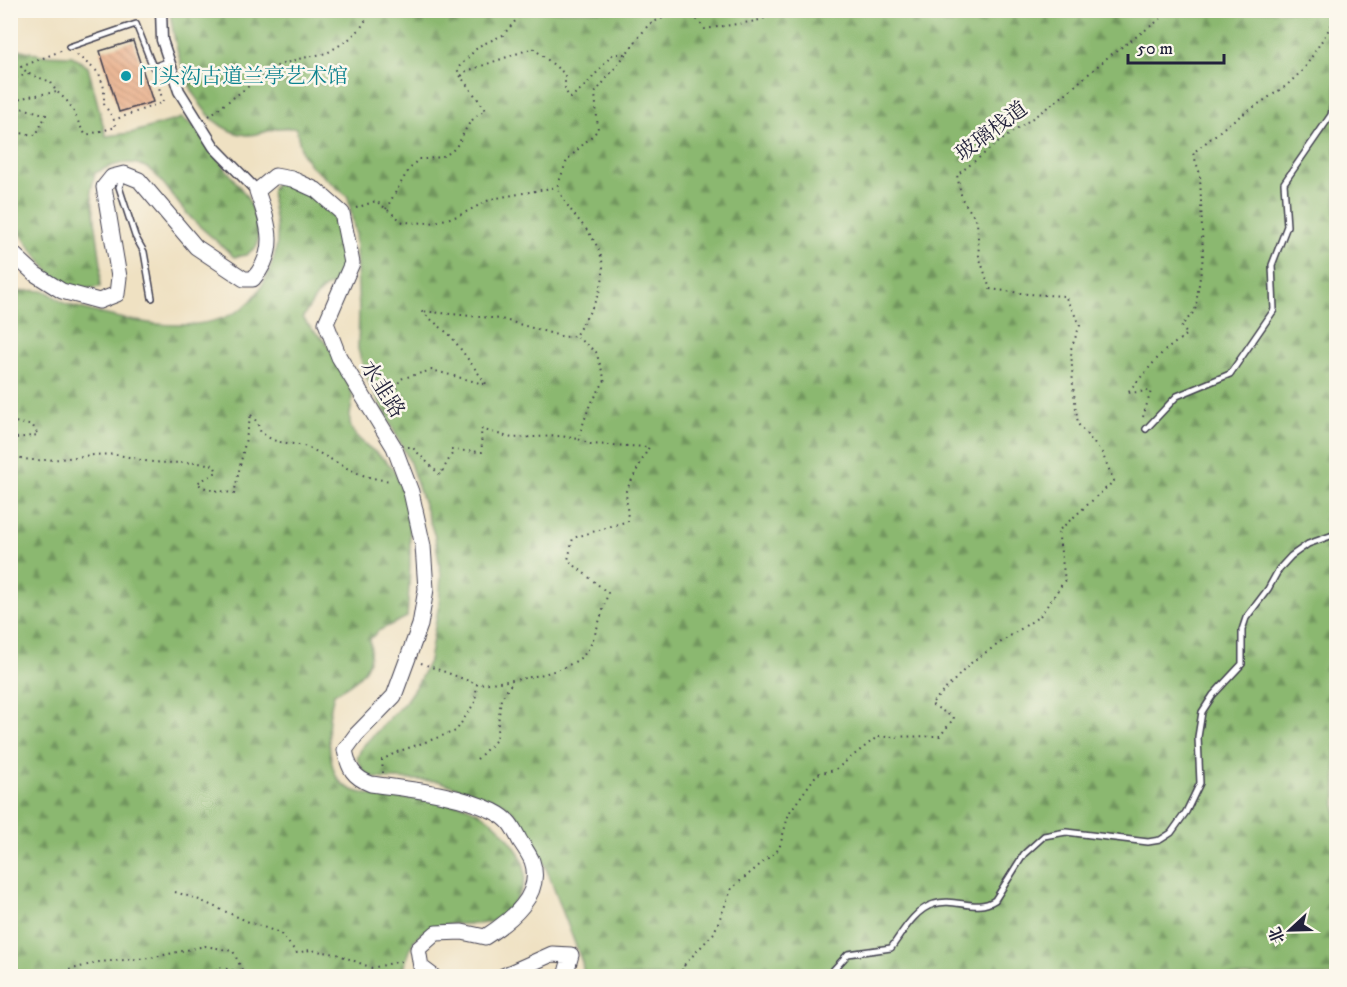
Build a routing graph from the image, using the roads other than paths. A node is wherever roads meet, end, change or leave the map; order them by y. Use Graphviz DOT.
graph roads {
  1 [pos="160,10"];
  2 [pos="69,47"];
  3 [pos="169,61"];
  4 [pos="1336,91"];
  5 [pos="124,174"];
  6 [pos="257,191"];
  7 [pos="10,251"];
  8 [pos="152,298"];
  9 [pos="1146,429"];
  10 [pos="1336,534"];
  11 [pos="433,976"];
  12 [pos="503,976"];
  13 [pos="565,976"];
  14 [pos="828,976"];
  1 -- 3 [label="street"];
  2 -- 3 [label="lane"];
  3 -- 6 [label="street"];
  4 -- 9 [label="lane"];
  5 -- 6 [label="street"];
  5 -- 7 [label="street"];
  5 -- 8 [label="lane"];
  6 -- 11 [label="street, 水韭路"];
  10 -- 14 [label="lane"];
  12 -- 13 [label="street"];
}
